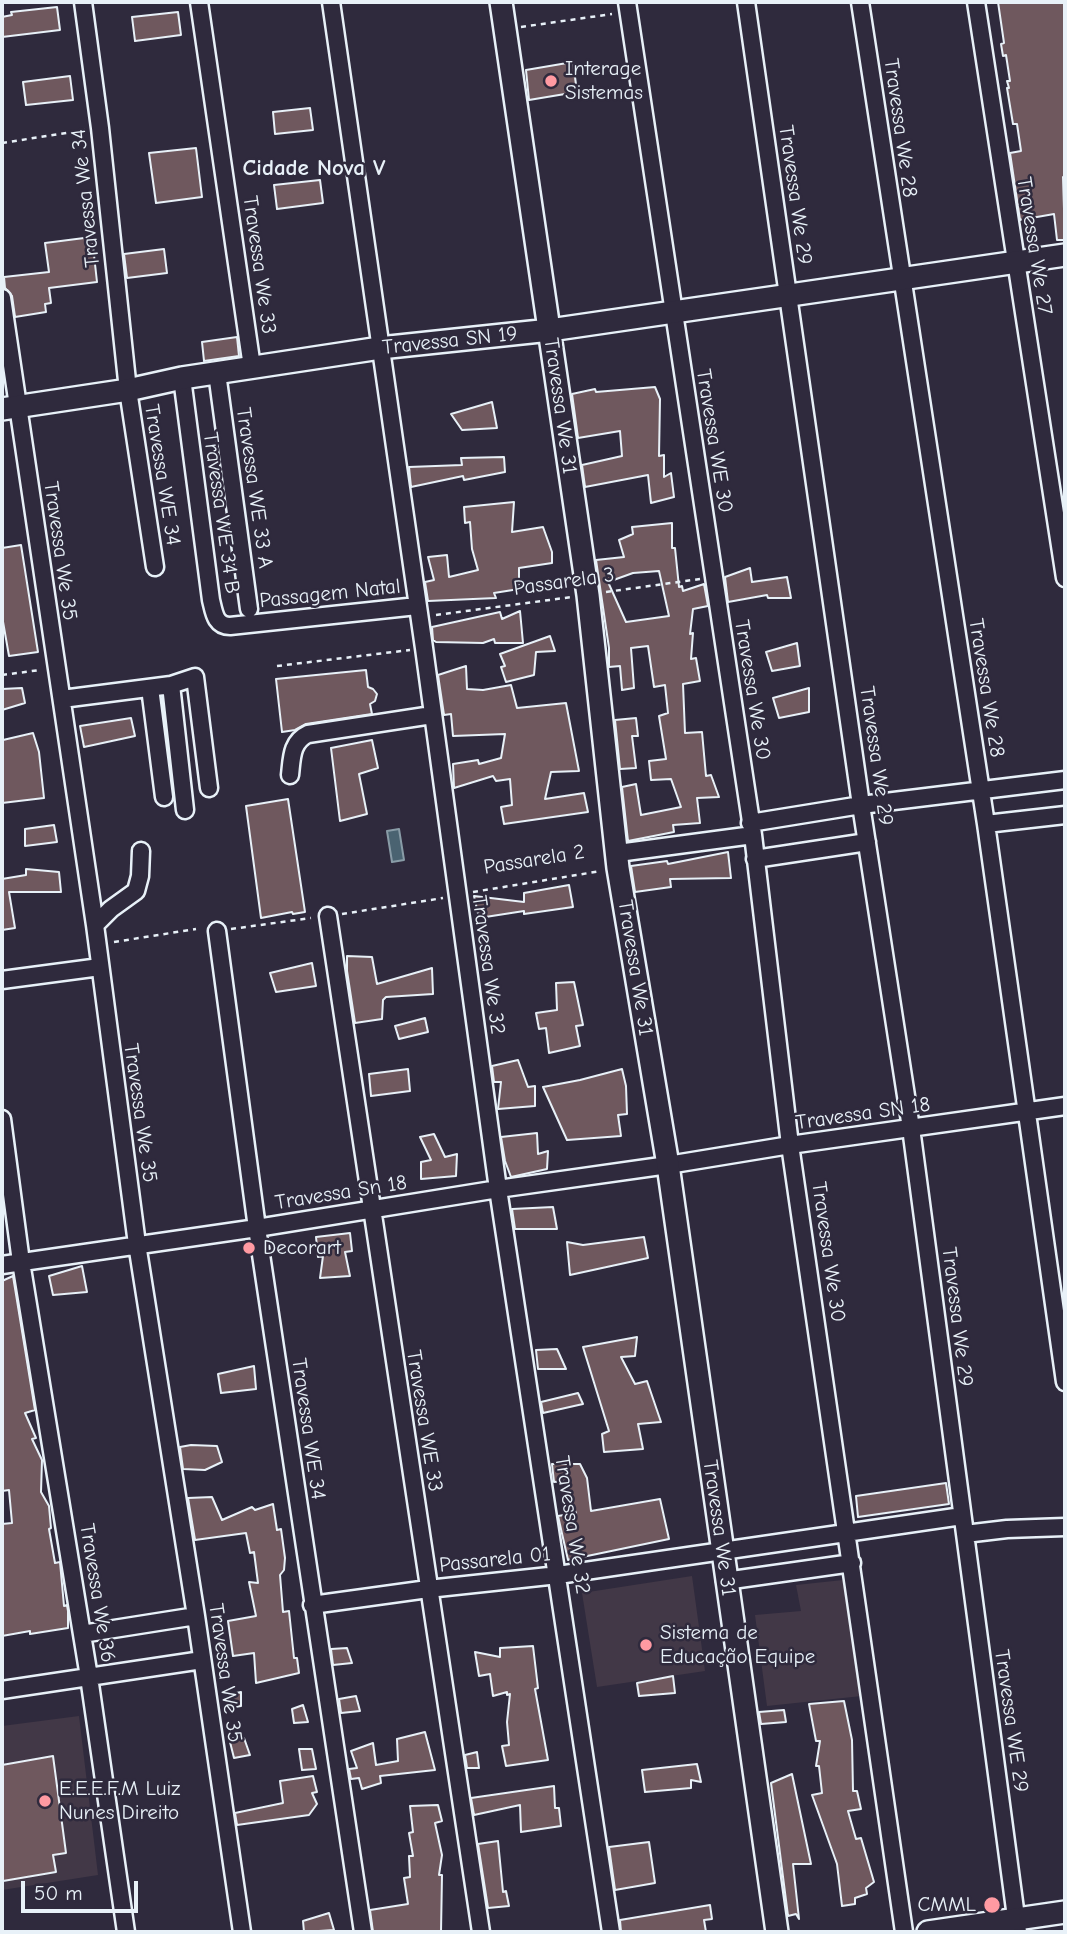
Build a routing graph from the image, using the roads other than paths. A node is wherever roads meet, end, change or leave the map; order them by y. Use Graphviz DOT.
graph roads {
  1 [pos="83,2"];
  2 [pos="199,2"];
  3 [pos="331,2"];
  4 [pos="501,2"];
  5 [pos="746,2"];
  6 [pos="860,2"];
  7 [pos="976,2"];
  8 [pos="628,6"];
  9 [pos="1065,256"];
  10 [pos="1015,264"];
  11 [pos="901,280"];
  12 [pos="789,296"];
  13 [pos="2,298"];
  14 [pos="673,312"];
  15 [pos="550,330"];
  16 [pos="380,348"];
  17 [pos="252,367"];
  18 [pos="217,373"];
  19 [pos="182,378"];
  20 [pos="128,390"];
  21 [pos="10,408"];
  22 [pos="155,567"];
  23 [pos="713,577"];
  24 [pos="1065,578"];
  25 [pos="418,612"];
  26 [pos="248,617"];
  27 [pos="171,685"];
  28 [pos="150,688"];
  29 [pos="62,699"];
  30 [pos="432,715"];
  31 [pos="290,775"];
  32 [pos="1065,780"];
  33 [pos="209,788"];
  34 [pos="981,792"];
  35 [pos="164,797"];
  36 [pos="861,805"];
  37 [pos="186,810"];
  38 [pos="1065,815"];
  39 [pos="986,824"];
  40 [pos="752,829"];
  41 [pos="867,842"];
  42 [pos="141,851"];
  43 [pos="755,859"];
  44 [pos="618,860"];
  45 [pos="328,916"];
  46 [pos="95,925"];
  47 [pos="217,931"];
  48 [pos="100,967"];
  49 [pos="2,980"];
  50 [pos="1065,1106"];
  51 [pos="1027,1111"];
  52 [pos="2,1119"];
  53 [pos="911,1128"];
  54 [pos="790,1145"];
  55 [pos="668,1165"];
  56 [pos="498,1189"];
  57 [pos="371,1209"];
  58 [pos="257,1228"];
  59 [pos="137,1244"];
  60 [pos="21,1262"];
  61 [pos="2,1265"];
  62 [pos="1065,1382"];
  63 [pos="962,1516"];
  64 [pos="1065,1527"];
  65 [pos="848,1531"];
  66 [pos="965,1534"];
  67 [pos="723,1550"];
  68 [pos="852,1563"];
  69 [pos="558,1575"];
  70 [pos="725,1581"];
  71 [pos="429,1589"];
  72 [pos="313,1605"];
  73 [pos="196,1616"];
  74 [pos="82,1634"];
  75 [pos="202,1660"];
  76 [pos="89,1677"];
  77 [pos="2,1690"];
  78 [pos="1065,1912"];
  79 [pos="1017,1925"];
  80 [pos="126,1932"];
  81 [pos="242,1932"];
  82 [pos="363,1932"];
  83 [pos="481,1932"];
  84 [pos="611,1932"];
  85 [pos="777,1932"];
  86 [pos="904,1932"];
  87 [pos="928,1932"];
  1 -- 20 [label="street, Travessa We 34"];
  2 -- 17 [label="street, Travessa We 33"];
  3 -- 16 [label="street, Travessa We 32"];
  4 -- 15 [label="main road, Travessa We 31"];
  5 -- 12 [label="street, Travessa We 29"];
  6 -- 11 [label="street, Travessa We 28"];
  7 -- 10 [label="street, Travessa We 27"];
  8 -- 14 [label="street"];
  9 -- 10 [label="main road, Travessa SN 19"];
  10 -- 11 [label="main road, Travessa SN 19"];
  10 -- 24 [label="street, Travessa We 27"];
  11 -- 12 [label="main road, Travessa SN 19"];
  11 -- 34 [label="street, Travessa We 28"];
  12 -- 14 [label="main road, Travessa SN 19"];
  12 -- 36 [label="street, Travessa We 29"];
  13 -- 21 [label="street, Travessa We 35"];
  14 -- 15 [label="main road, Travessa SN 19"];
  14 -- 23 [label="street, Travessa WE 30"];
  15 -- 16 [label="main road, Travessa SN 19"];
  15 -- 44 [label="main road, Travessa We 31"];
  16 -- 17 [label="main road, Travessa SN 19"];
  16 -- 25 [label="street, Travessa We 32"];
  17 -- 18 [label="main road, Travessa SN 19"];
  18 -- 19 [label="main road, Travessa SN 19"];
  18 -- 26 [label="street, Travessa WE 33 A"];
  19 -- 20 [label="main road, Travessa SN 19"];
  19 -- 26 [label="street, Travessa WE 34 B"];
  20 -- 21 [label="main road, Travessa SN 19"];
  20 -- 22 [label="street, Travessa WE 34"];
  21 -- 29 [label="street, Travessa We 35"];
  23 -- 40 [label="street, Travessa We 30"];
  25 -- 26 [label="street, Passagem Natal"];
  25 -- 30 [label="street, Travessa We 32"];
  27 -- 28 [label="street"];
  27 -- 33 [label="street"];
  27 -- 37 [label="street"];
  28 -- 29 [label="street"];
  28 -- 35 [label="street"];
  29 -- 46 [label="street, Travessa We 35"];
  30 -- 31 [label="street"];
  30 -- 56 [label="street, Travessa We 32"];
  32 -- 34 [label="street"];
  34 -- 36 [label="street"];
  34 -- 39 [label="street, Travessa We 28"];
  36 -- 40 [label="street"];
  36 -- 41 [label="street, Travessa We 29"];
  38 -- 39 [label="street"];
  39 -- 51 [label="street, Travessa We 28"];
  40 -- 43 [label="street, Travessa We 30"];
  40 -- 44 [label="street"];
  41 -- 43 [label="street"];
  41 -- 53 [label="street, Travessa We 29"];
  42 -- 46 [label="street"];
  43 -- 54 [label="street, Travessa We 30"];
  44 -- 55 [label="main road, Travessa We 31"];
  45 -- 57 [label="street, Travessa WE 33"];
  46 -- 48 [label="street, Travessa We 35"];
  47 -- 58 [label="street, Travessa WE 34"];
  48 -- 49 [label="street"];
  48 -- 59 [label="street, Travessa We 35"];
  50 -- 51 [label="street, Travessa SN 18"];
  51 -- 53 [label="street, Travessa SN 18"];
  51 -- 62 [label="street, Travessa We 28"];
  52 -- 60 [label="street"];
  53 -- 54 [label="street, Travessa SN 18"];
  53 -- 63 [label="street, Travessa We 29"];
  54 -- 55 [label="street, Travessa SN 18"];
  54 -- 65 [label="street, Travessa We 30"];
  55 -- 56 [label="street, Travessa Sn 18"];
  55 -- 67 [label="main road, Travessa We 31"];
  56 -- 57 [label="street, Travessa Sn 18"];
  56 -- 69 [label="street, Travessa We 32"];
  57 -- 58 [label="street, Travessa Sn 18"];
  57 -- 71 [label="street, Travessa WE 33"];
  58 -- 59 [label="street, Travessa Sn 18"];
  58 -- 72 [label="street, Travessa WE 34"];
  59 -- 60 [label="street, Travessa Sn 18"];
  59 -- 73 [label="street, Travessa We 35"];
  60 -- 61 [label="street, Travessa Sn 18"];
  60 -- 74 [label="street, Travessa We 36"];
  63 -- 65 [label="street, Passarela 01"];
  63 -- 66 [label="street, Travessa WE 29"];
  64 -- 66 [label="street"];
  65 -- 67 [label="street, Passarela 01"];
  65 -- 68 [label="street, Travessa We 30"];
  66 -- 79 [label="street, Travessa WE 29"];
  67 -- 69 [label="street, Passarela 01"];
  67 -- 70 [label="main road, Travessa We 31"];
  68 -- 70 [label="street"];
  68 -- 86 [label="street, Travessa We 30"];
  69 -- 71 [label="street, Passarela 01"];
  69 -- 84 [label="street, Travessa We 32"];
  70 -- 85 [label="main road, Travessa We 31"];
  71 -- 72 [label="street, Passarela 01"];
  71 -- 83 [label="street, Travessa WE 33"];
  72 -- 82 [label="street, Travessa WE 34"];
  73 -- 74 [label="street"];
  73 -- 75 [label="street, Travessa We 35"];
  74 -- 76 [label="street, Travessa We 36"];
  75 -- 76 [label="street"];
  75 -- 81 [label="street, Travessa We 35"];
  76 -- 77 [label="street"];
  76 -- 80 [label="street, Travessa We 36"];
  78 -- 79 [label="main road"];
  79 -- 87 [label="main road"];
}
